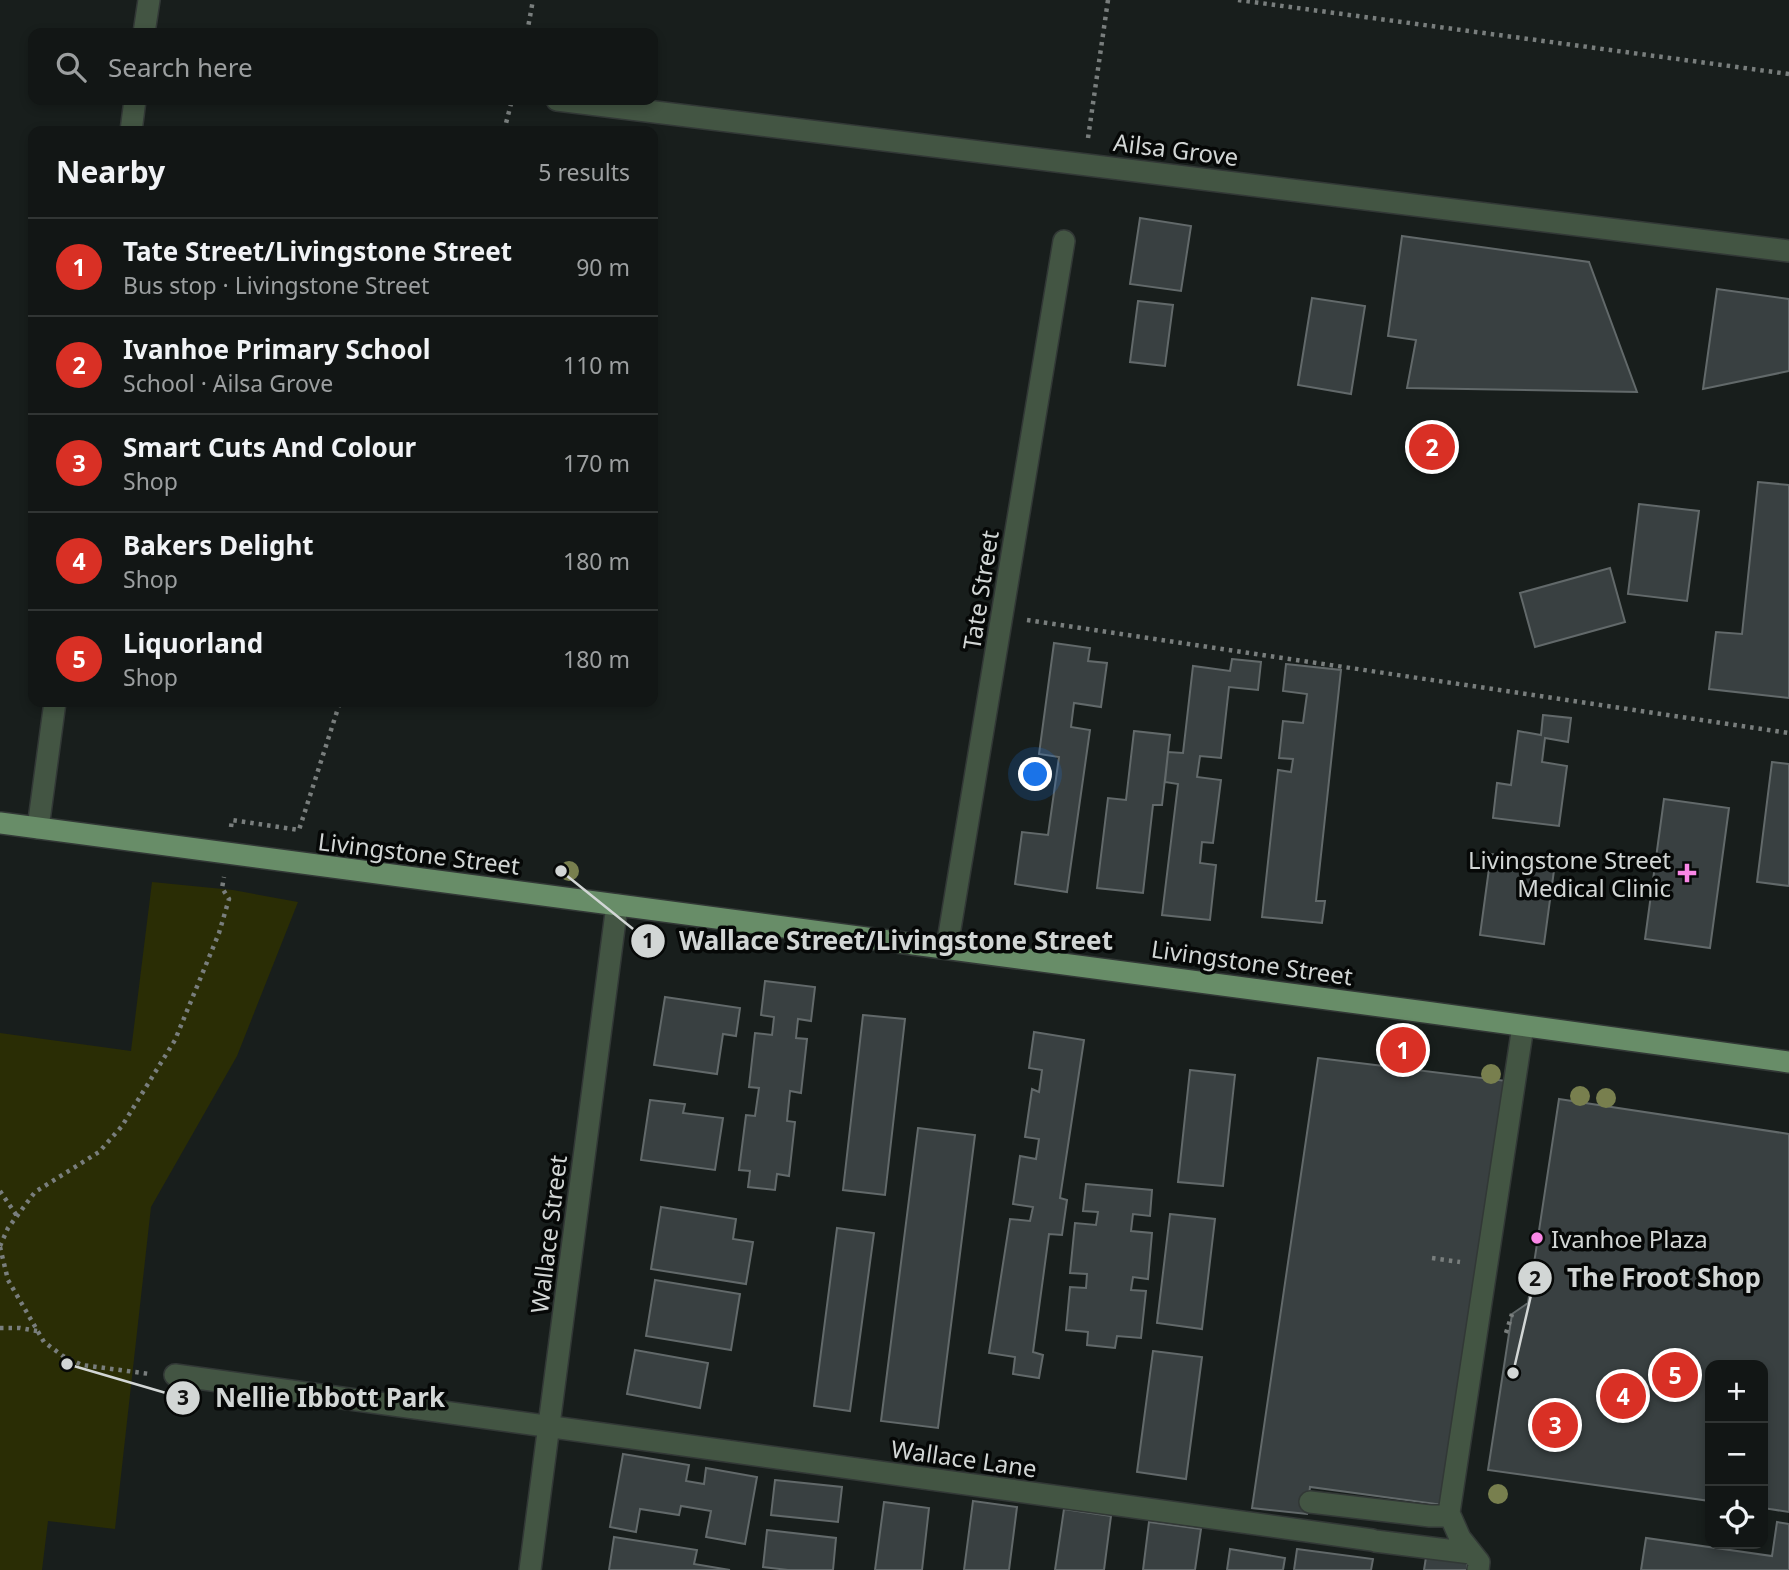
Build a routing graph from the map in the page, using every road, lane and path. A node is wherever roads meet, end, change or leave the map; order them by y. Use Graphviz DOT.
graph roads {
  1 [pos="149,0"];
  2 [pos="533,0"];
  3 [pos="1108,0"];
  4 [pos="1238,0"];
  5 [pos="145,28"];
  6 [pos="528,28"];
  7 [pos="1789,74"];
  8 [pos="134,105"];
  9 [pos="511,105"];
  10 [pos="598,105"];
  11 [pos="132,126"];
  12 [pos="505,126"];
  13 [pos="1084,165"];
  14 [pos="1064,241"];
  15 [pos="1789,251"];
  16 [pos="1002,616"];
  17 [pos="54,707"];
  18 [pos="338,707"];
  19 [pos="1789,733"];
  20 [pos="0,823"];
  21 [pos="38,828"];
  22 [pos="227,855"];
  23 [pos="617,905"];
  24 [pos="947,947"];
  25 [pos="1523,1026"];
  26 [pos="1789,1062"];
  27 [pos="0,1191"];
  28 [pos="17,1216"];
  29 [pos="0,1246"];
  30 [pos="0,1328"];
  31 [pos="37,1331"];
  32 [pos="175,1375"];
  33 [pos="549,1427"];
  34 [pos="1310,1502"];
  35 [pos="1449,1513"];
  36 [pos="1475,1561"];
  37 [pos="530,1570"];
  1 -- 5 [label="street"];
  2 -- 6 [label="path"];
  3 -- 13 [label="path"];
  4 -- 7 [label="path"];
  8 -- 11 [label="street"];
  9 -- 12 [label="path"];
  10 -- 13 [label="street, Ailsa Grove"];
  13 -- 15 [label="street, Ailsa Grove"];
  14 -- 16 [label="street, Tate Street"];
  16 -- 19 [label="path"];
  16 -- 24 [label="street, Tate Street"];
  17 -- 21 [label="street"];
  18 -- 22 [label="path"];
  20 -- 21 [label="main road, Livingstone Street"];
  21 -- 22 [label="main road, Livingstone Street"];
  22 -- 23 [label="main road, Livingstone Street"];
  22 -- 28 [label="path"];
  23 -- 24 [label="main road, Livingstone Street"];
  23 -- 33 [label="street, Wallace Street"];
  24 -- 25 [label="main road, Livingstone Street"];
  25 -- 26 [label="main road, Livingstone Street"];
  25 -- 35 [label="street"];
  27 -- 28 [label="path"];
  28 -- 29 [label="path"];
  29 -- 31 [label="path"];
  30 -- 31 [label="path"];
  31 -- 32 [label="path"];
  32 -- 33 [label="street, Wallace Lane"];
  33 -- 36 [label="street, Wallace Lane"];
  33 -- 37 [label="street, Wallace Street"];
  34 -- 35 [label="street"];
  35 -- 36 [label="street"];
}
